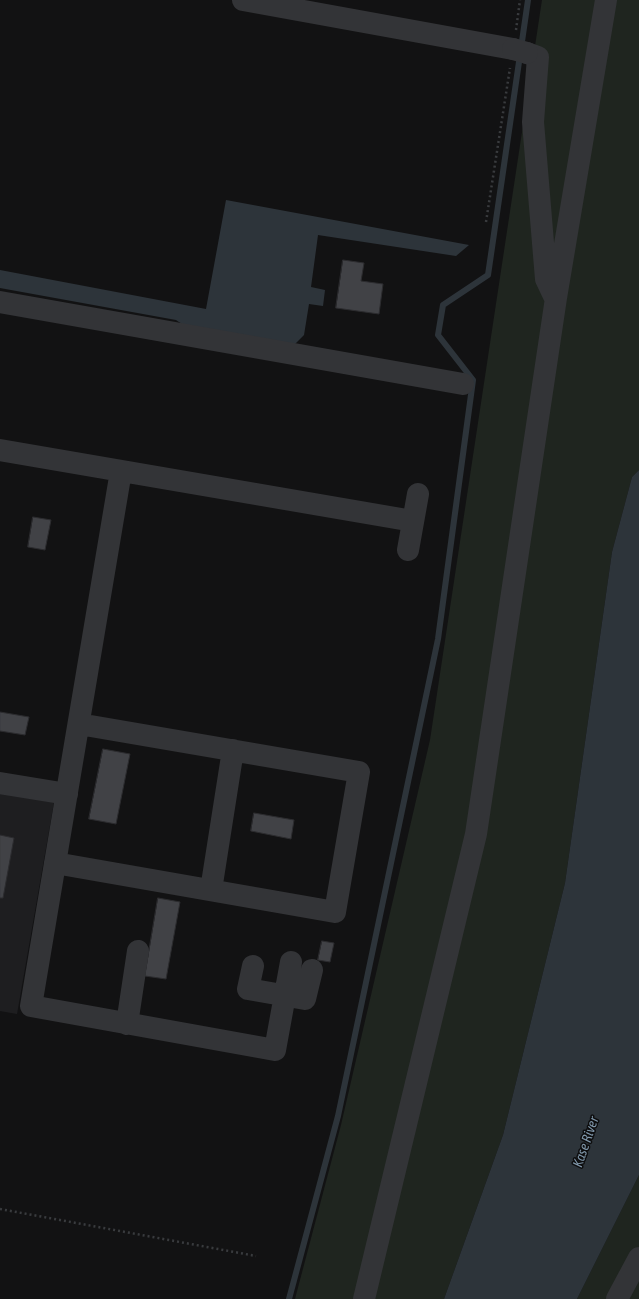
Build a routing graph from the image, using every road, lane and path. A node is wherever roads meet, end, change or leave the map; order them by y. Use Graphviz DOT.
graph roads {
  1 [pos="243,0"];
  2 [pos="520,0"];
  3 [pos="606,0"];
  4 [pos="517,48"];
  5 [pos="486,222"];
  6 [pos="556,298"];
  7 [pos="0,302"];
  8 [pos="463,384"];
  9 [pos="0,450"];
  10 [pos="120,477"];
  11 [pos="418,494"];
  12 [pos="413,521"];
  13 [pos="408,550"];
  14 [pos="79,724"];
  15 [pos="233,750"];
  16 [pos="0,783"];
  17 [pos="67,794"];
  18 [pos="55,863"];
  19 [pos="211,890"];
  20 [pos="138,951"];
  21 [pos="291,962"];
  22 [pos="253,966"];
  23 [pos="312,970"];
  24 [pos="285,996"];
  25 [pos="127,1024"];
  26 [pos="0,1209"];
  27 [pos="256,1256"];
  28 [pos="639,1258"];
  29 [pos="364,1299"];
  30 [pos="617,1299"];
  1 -- 4 [label="street"];
  2 -- 4 [label="path"];
  3 -- 6 [label="street"];
  4 -- 5 [label="path"];
  4 -- 6 [label="street"];
  6 -- 29 [label="street"];
  7 -- 8 [label="street"];
  9 -- 12 [label="street"];
  10 -- 14 [label="street"];
  11 -- 12 [label="street"];
  12 -- 13 [label="street"];
  14 -- 15 [label="street"];
  14 -- 17 [label="street"];
  15 -- 19 [label="street"];
  15 -- 19 [label="street"];
  16 -- 17 [label="street"];
  17 -- 18 [label="street"];
  18 -- 19 [label="street"];
  18 -- 25 [label="street"];
  20 -- 25 [label="street"];
  21 -- 24 [label="street"];
  22 -- 24 [label="street"];
  23 -- 24 [label="street"];
  24 -- 25 [label="street"];
  26 -- 27 [label="path"];
  28 -- 30 [label="street"];
}
